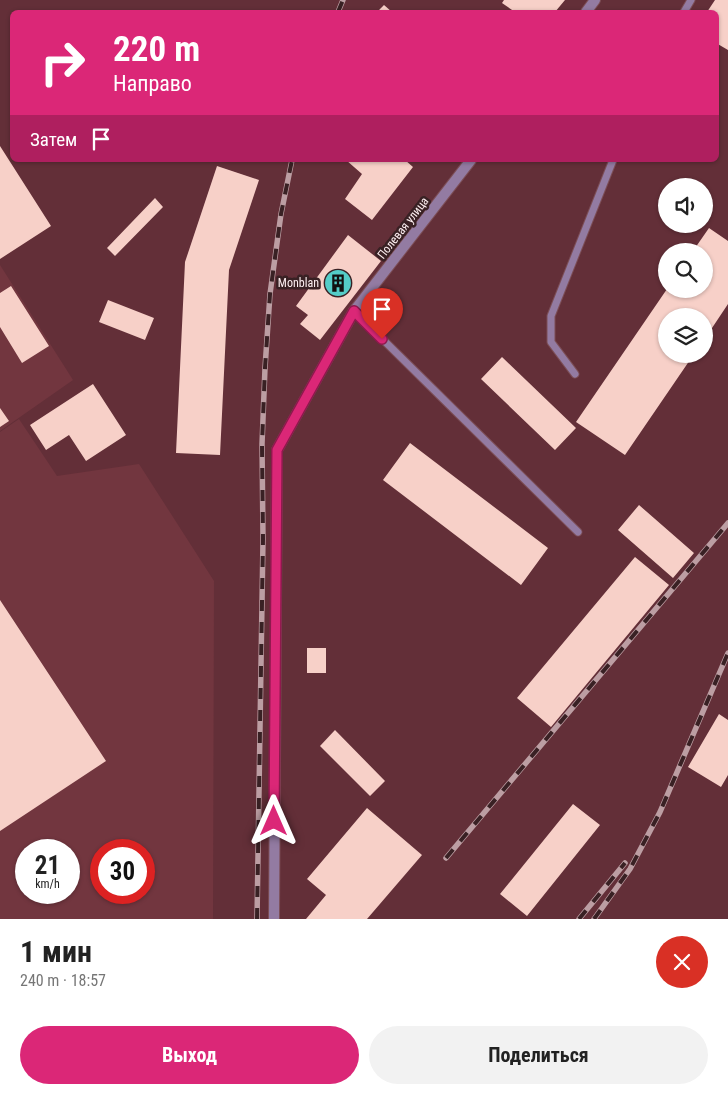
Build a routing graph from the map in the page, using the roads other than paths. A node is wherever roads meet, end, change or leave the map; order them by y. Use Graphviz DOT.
graph roads {
  1 [pos="469,162"];
  2 [pos="611,162"];
  3 [pos="354,311"];
  4 [pos="575,374"];
  5 [pos="578,532"];
  6 [pos="274,919"];
  1 -- 3 [label="street, Полевая улица"];
  2 -- 4 [label="lane"];
  3 -- 5 [label="lane"];
  3 -- 6 [label="street, Полевая улица"];
}
